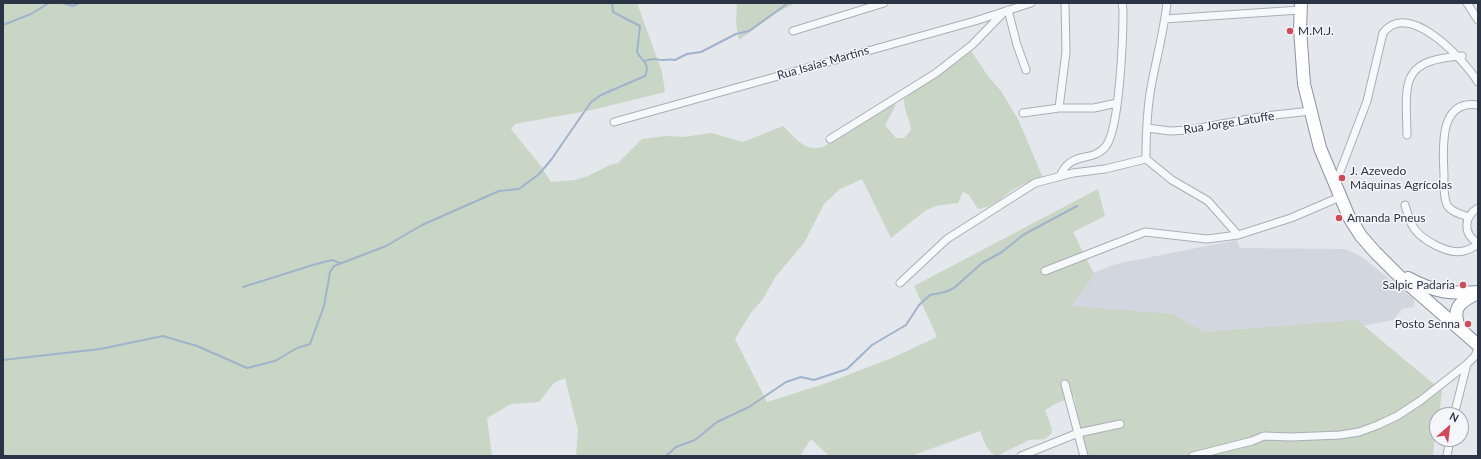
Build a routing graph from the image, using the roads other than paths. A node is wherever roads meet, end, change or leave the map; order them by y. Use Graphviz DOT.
graph roads {
  1 [pos="884,3"];
  2 [pos="1031,3"];
  3 [pos="1065,3"];
  4 [pos="1122,3"];
  5 [pos="1167,3"];
  6 [pos="1467,3"];
  7 [pos="1301,6"];
  8 [pos="1006,11"];
  9 [pos="1390,18"];
  10 [pos="1165,19"];
  11 [pos="1478,20"];
  12 [pos="793,31"];
  13 [pos="1446,35"];
  14 [pos="1462,56"];
  15 [pos="1026,70"];
  16 [pos="1478,82"];
  17 [pos="1116,103"];
  18 [pos="1478,105"];
  19 [pos="1059,108"];
  20 [pos="1311,112"];
  21 [pos="1024,113"];
  22 [pos="614,122"];
  23 [pos="1147,128"];
  24 [pos="1407,136"];
  25 [pos="830,139"];
  26 [pos="1146,159"];
  27 [pos="1060,176"];
  28 [pos="1335,185"];
  29 [pos="1340,196"];
  30 [pos="1405,205"];
  31 [pos="1478,208"];
  32 [pos="1468,217"];
  33 [pos="1238,235"];
  34 [pos="1478,243"];
  35 [pos="1375,252"];
  36 [pos="1045,271"];
  37 [pos="900,283"];
  38 [pos="1478,292"];
  39 [pos="1460,329"];
  40 [pos="1478,345"];
  41 [pos="1478,349"];
  42 [pos="1467,364"];
  43 [pos="1065,384"];
  44 [pos="1456,407"];
  45 [pos="1120,424"];
  46 [pos="1078,433"];
  47 [pos="1021,456"];
  48 [pos="1084,456"];
  49 [pos="1192,456"];
  1 -- 12 [label="street"];
  2 -- 8 [label="street, Rua Isaías Martins"];
  3 -- 19 [label="street"];
  4 -- 17 [label="street"];
  5 -- 10 [label="street"];
  6 -- 11 [label="street"];
  7 -- 10 [label="street"];
  7 -- 20 [label="highway"];
  8 -- 15 [label="street"];
  8 -- 22 [label="street, Rua Isaías Martins"];
  8 -- 25 [label="street"];
  9 -- 28 [label="street"];
  10 -- 23 [label="street"];
  13 -- 14 [label="street"];
  14 -- 16 [label="street"];
  14 -- 24 [label="street"];
  17 -- 19 [label="street"];
  17 -- 27 [label="street"];
  18 -- 32 [label="street"];
  19 -- 21 [label="street"];
  20 -- 23 [label="street, Rua Jorge Latuffe"];
  20 -- 28 [label="highway"];
  23 -- 26 [label="street"];
  26 -- 27 [label="street"];
  26 -- 33 [label="street"];
  27 -- 37 [label="street"];
  28 -- 29 [label="highway"];
  29 -- 33 [label="street"];
  29 -- 35 [label="highway"];
  30 -- 34 [label="street"];
  31 -- 32 [label="street"];
  32 -- 34 [label="street"];
  33 -- 36 [label="street"];
  35 -- 38 [label="highway"];
  35 -- 39 [label="highway"];
  38 -- 39 [label="highway"];
  39 -- 40 [label="highway"];
  41 -- 42 [label="street"];
  42 -- 44 [label="street"];
  42 -- 49 [label="street"];
  43 -- 46 [label="street"];
  45 -- 46 [label="street"];
  46 -- 47 [label="street"];
  46 -- 48 [label="street"];
}
